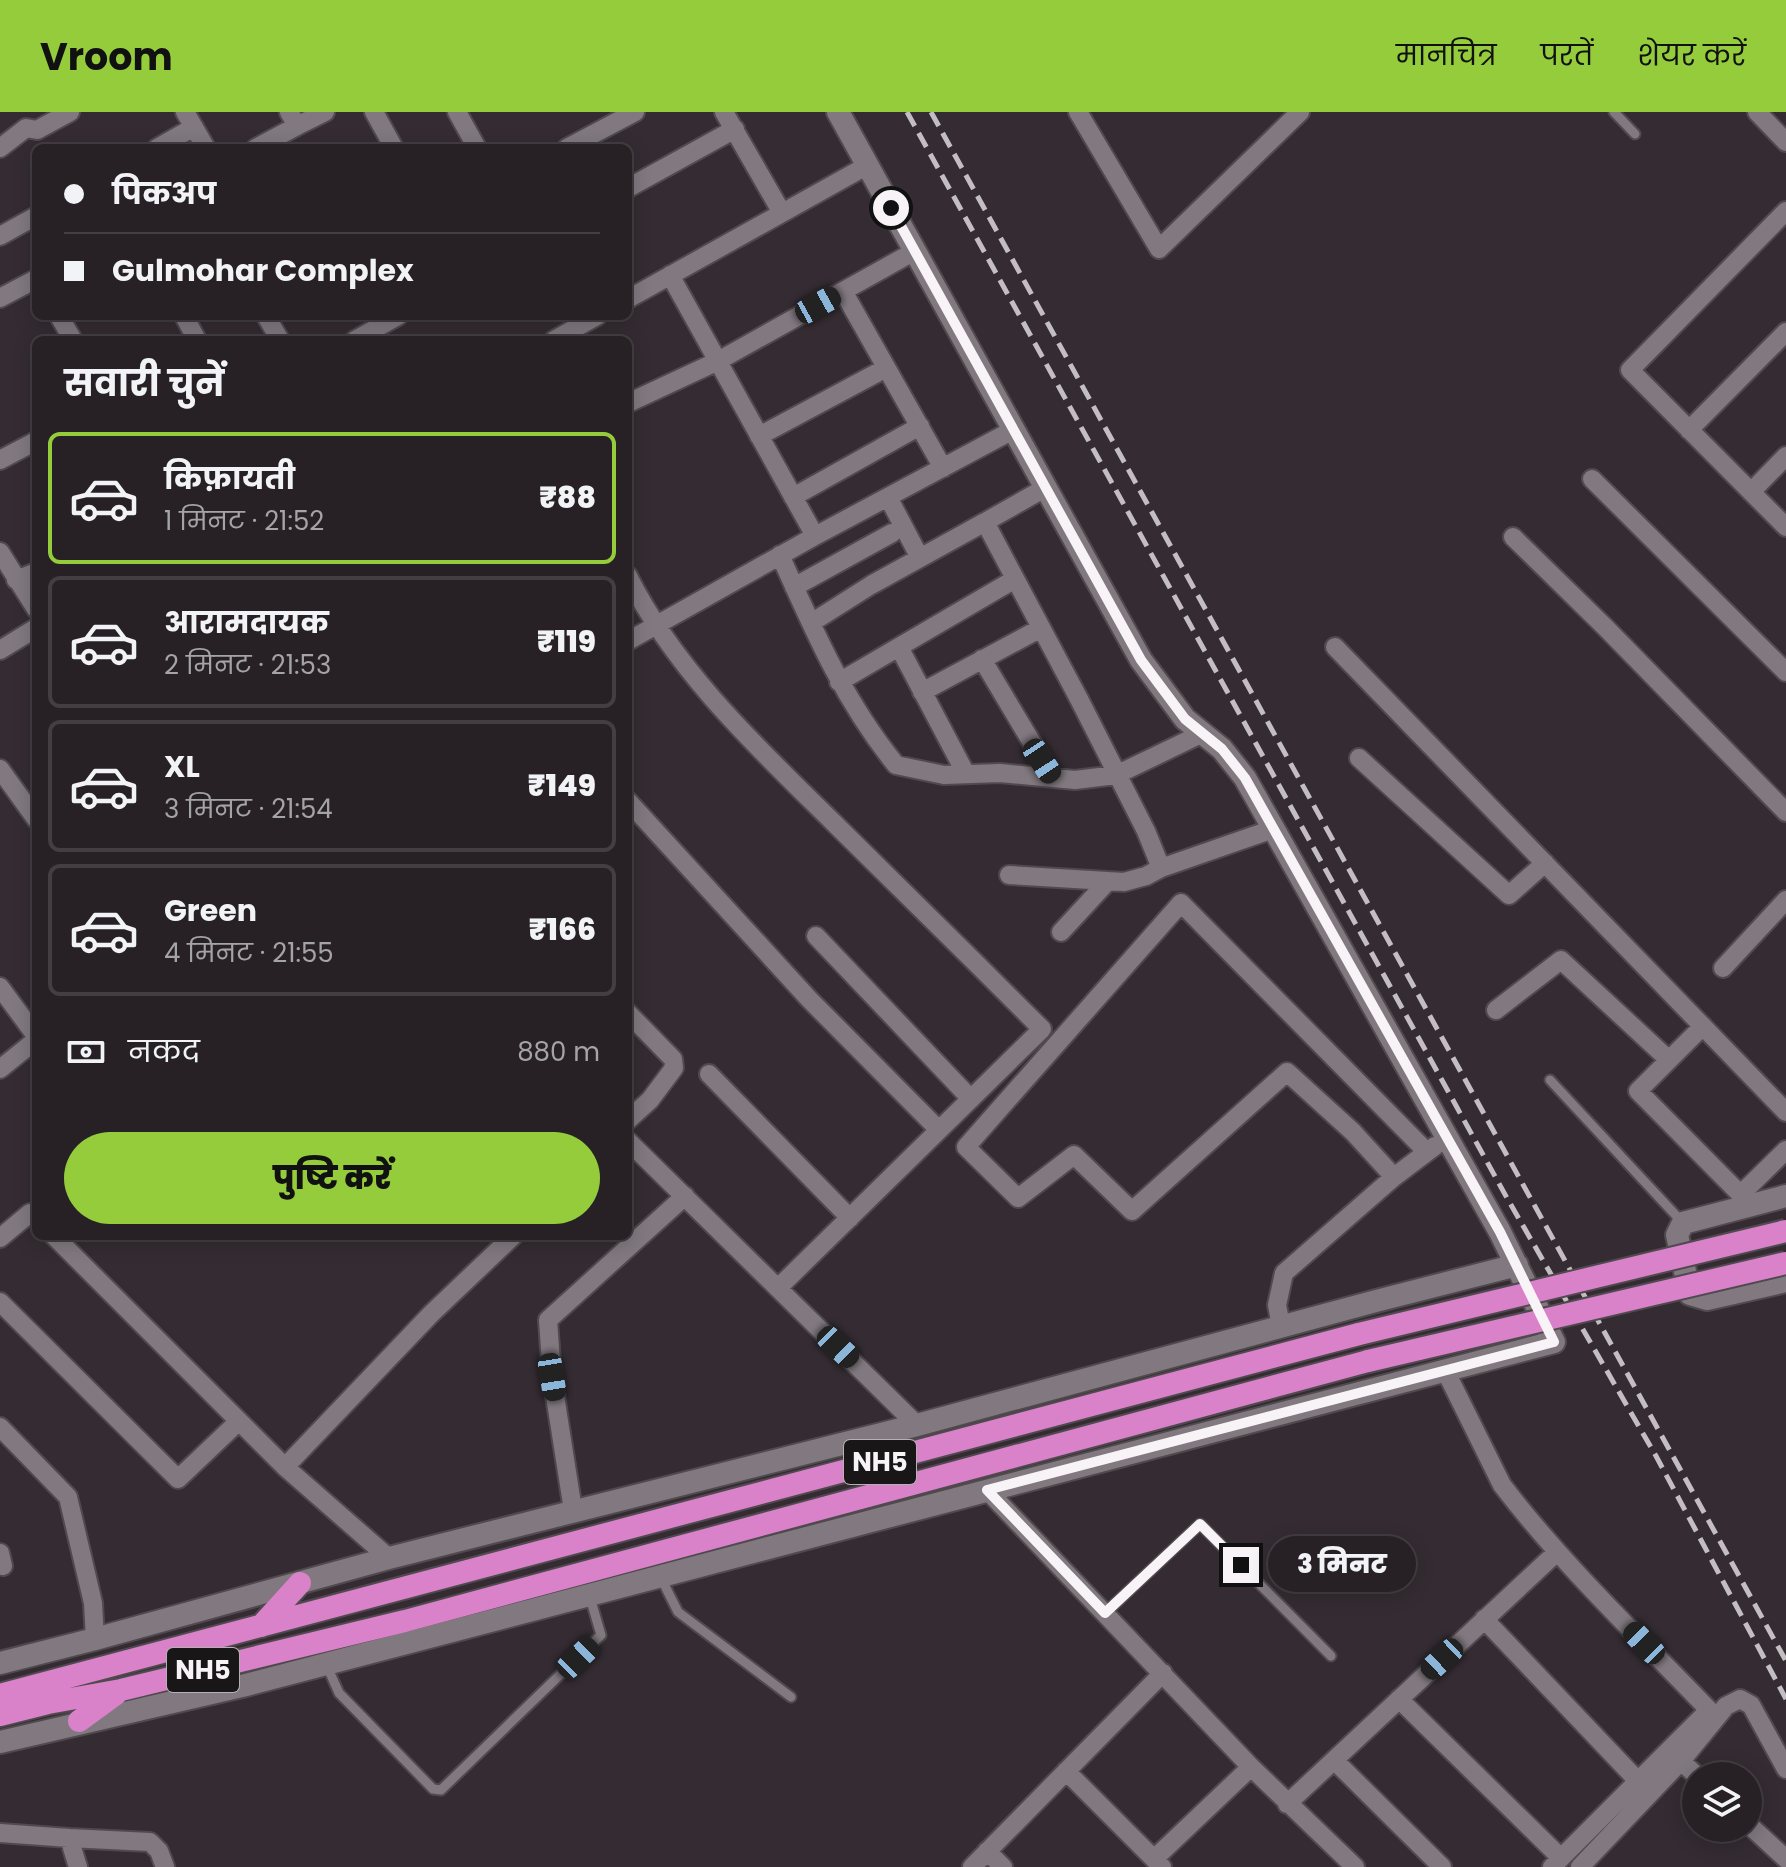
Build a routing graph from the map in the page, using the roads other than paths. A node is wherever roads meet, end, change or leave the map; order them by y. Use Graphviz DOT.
graph roads {
  1 [pos="70,112"];
  2 [pos="325,112"];
  3 [pos="374,112"];
  4 [pos="635,112"];
  5 [pos="724,112"];
  6 [pos="838,112"];
  7 [pos="1078,112"];
  8 [pos="1300,112"];
  9 [pos="1614,112"];
  10 [pos="1757,112"];
  11 [pos="464,114"];
  12 [pos="293,119"];
  13 [pos="21,120"];
  14 [pos="190,120"];
  15 [pos="735,129"];
  16 [pos="1635,134"];
  17 [pos="1786,142"];
  18 [pos="162,144"];
  19 [pos="204,144"];
  20 [pos="261,144"];
  21 [pos="392,144"];
  22 [pos="475,144"];
  23 [pos="575,144"];
  24 [pos="0,148"];
  25 [pos="868,165"];
  26 [pos="632,186"];
  27 [pos="1786,211"];
  28 [pos="782,213"];
  29 [pos="32,218"];
  30 [pos="0,236"];
  31 [pos="915,251"];
  32 [pos="670,275"];
  33 [pos="32,281"];
  34 [pos="843,291"];
  35 [pos="632,297"];
  36 [pos="0,298"];
  37 [pos="391,320"];
  38 [pos="574,321"];
  39 [pos="1786,332"];
  40 [pos="362,336"];
  41 [pos="558,336"];
  42 [pos="718,361"];
  43 [pos="886,368"];
  44 [pos="632,401"];
  45 [pos="920,426"];
  46 [pos="1013,430"];
  47 [pos="1689,430"];
  48 [pos="759,436"];
  49 [pos="32,443"];
  50 [pos="1786,456"];
  51 [pos="0,460"];
  52 [pos="943,468"];
  53 [pos="1592,479"];
  54 [pos="1045,488"];
  55 [pos="1751,492"];
  56 [pos="793,497"];
  57 [pos="888,497"];
  58 [pos="985,522"];
  59 [pos="1786,527"];
  60 [pos="892,533"];
  61 [pos="815,536"];
  62 [pos="1513,537"];
  63 [pos="0,552"];
  64 [pos="780,555"];
  65 [pos="920,558"];
  66 [pos="32,574"];
  67 [pos="1015,579"];
  68 [pos="16,580"];
  69 [pos="632,582"];
  70 [pos="794,587"];
  71 [pos="32,603"];
  72 [pos="657,623"];
  73 [pos="811,623"];
  74 [pos="1041,628"];
  75 [pos="32,636"];
  76 [pos="632,639"];
  77 [pos="899,647"];
  78 [pos="1335,647"];
  79 [pos="0,650"];
  80 [pos="982,659"];
  81 [pos="1786,672"];
  82 [pos="839,682"];
  83 [pos="922,692"];
  84 [pos="1203,733"];
  85 [pos="1359,758"];
  86 [pos="0,769"];
  87 [pos="966,774"];
  88 [pos="1116,775"];
  89 [pos="1053,778"];
  90 [pos="632,805"];
  91 [pos="1786,812"];
  92 [pos="32,813"];
  93 [pos="1273,829"];
  94 [pos="1545,863"];
  95 [pos="1161,868"];
  96 [pos="1009,875"];
  97 [pos="1108,881"];
  98 [pos="1786,900"];
  99 [pos="1061,932"];
  100 [pos="816,936"];
  101 [pos="1723,968"];
  102 [pos="0,987"];
  103 [pos="1496,1010"];
  104 [pos="632,1017"];
  105 [pos="1703,1026"];
  106 [pos="32,1032"];
  107 [pos="32,1041"];
  108 [pos="1669,1060"];
  109 [pos="0,1069"];
  110 [pos="709,1074"];
  111 [pos="1550,1080"];
  112 [pos="971,1099"];
  113 [pos="1786,1112"];
  114 [pos="632,1116"];
  115 [pos="939,1130"];
  116 [pos="1447,1138"];
  117 [pos="632,1145"];
  118 [pos="1786,1150"];
  119 [pos="1427,1152"];
  120 [pos="1394,1177"];
  121 [pos="685,1196"];
  122 [pos="1786,1196"];
  123 [pos="1746,1199"];
  124 [pos="32,1214"];
  125 [pos="850,1218"];
  126 [pos="1683,1223"];
  127 [pos="1786,1231"];
  128 [pos="0,1238"];
  129 [pos="58,1240"];
  130 [pos="509,1240"];
  131 [pos="1786,1263"];
  132 [pos="1517,1265"];
  133 [pos="1786,1281"];
  134 [pos="778,1288"];
  135 [pos="0,1302"];
  136 [pos="1281,1326"];
  137 [pos="1446,1372"];
  138 [pos="239,1421"];
  139 [pos="917,1425"];
  140 [pos="0,1427"];
  141 [pos="285,1467"];
  142 [pos="987,1490"];
  143 [pos="573,1510"];
  144 [pos="1557,1552"];
  145 [pos="389,1558"];
  146 [pos="660,1576"];
  147 [pos="300,1583"];
  148 [pos="589,1594"];
  149 [pos="1105,1613"];
  150 [pos="1484,1619"];
  151 [pos="260,1627"];
  152 [pos="95,1639"];
  153 [pos="1331,1656"];
  154 [pos="0,1663"];
  155 [pos="326,1663"];
  156 [pos="1163,1673"];
  157 [pos="121,1690"];
  158 [pos="0,1695"];
  159 [pos="791,1697"];
  160 [pos="1399,1699"];
  161 [pos="0,1715"];
  162 [pos="79,1721"];
  163 [pos="0,1742"];
  164 [pos="1334,1760"];
  165 [pos="1681,1761"];
  166 [pos="1251,1767"];
  167 [pos="1786,1769"];
  168 [pos="1066,1771"];
  169 [pos="1638,1781"];
  170 [pos="1287,1804"];
  171 [pos="0,1833"];
  172 [pos="1762,1837"];
  173 [pos="69,1838"];
  174 [pos="987,1851"];
  175 [pos="1786,1859"];
  176 [pos="1557,1862"];
  177 [pos="1158,1863"];
  178 [pos="78,1867"];
  179 [pos="165,1867"];
  180 [pos="972,1867"];
  181 [pos="1003,1867"];
  182 [pos="1355,1867"];
  183 [pos="1442,1867"];
  184 [pos="1580,1867"];
  1 -- 13 [label="street"];
  2 -- 12 [label="street"];
  3 -- 21 [label="street"];
  4 -- 23 [label="street"];
  5 -- 15 [label="street"];
  6 -- 25 [label="street"];
  7 -- 8 [label="street"];
  9 -- 16 [label="lane"];
  10 -- 17 [label="street"];
  11 -- 22 [label="street"];
  12 -- 20 [label="street"];
  13 -- 24 [label="street"];
  14 -- 18 [label="street"];
  14 -- 19 [label="street"];
  15 -- 26 [label="street"];
  15 -- 28 [label="street"];
  25 -- 28 [label="street"];
  25 -- 31 [label="street"];
  27 -- 47 [label="street"];
  28 -- 32 [label="street"];
  29 -- 30 [label="street"];
  31 -- 34 [label="street"];
  31 -- 46 [label="street"];
  32 -- 35 [label="street"];
  32 -- 42 [label="street"];
  33 -- 36 [label="street"];
  34 -- 42 [label="street"];
  34 -- 43 [label="street"];
  37 -- 40 [label="street"];
  38 -- 41 [label="street"];
  39 -- 47 [label="street"];
  42 -- 44 [label="street"];
  42 -- 48 [label="street"];
  43 -- 45 [label="street"];
  43 -- 48 [label="street"];
  45 -- 52 [label="street"];
  45 -- 56 [label="street"];
  46 -- 52 [label="street"];
  46 -- 54 [label="street"];
  47 -- 55 [label="street"];
  48 -- 56 [label="street"];
  49 -- 51 [label="street"];
  50 -- 55 [label="street"];
  52 -- 57 [label="street"];
  53 -- 81 [label="street"];
  54 -- 58 [label="street"];
  54 -- 84 [label="street"];
  55 -- 59 [label="street"];
  56 -- 61 [label="street"];
  57 -- 61 [label="street"];
  57 -- 65 [label="street"];
  58 -- 65 [label="street"];
  58 -- 67 [label="street"];
  60 -- 70 [label="street"];
  61 -- 64 [label="street"];
  62 -- 91 [label="street"];
  63 -- 68 [label="street"];
  64 -- 70 [label="street"];
  64 -- 72 [label="street"];
  65 -- 73 [label="street"];
  66 -- 68 [label="street"];
  67 -- 74 [label="street"];
  67 -- 77 [label="street"];
  68 -- 71 [label="street"];
  69 -- 72 [label="street"];
  70 -- 73 [label="street"];
  72 -- 76 [label="street"];
  72 -- 112 [label="street"];
  73 -- 82 [label="street"];
  74 -- 80 [label="street"];
  74 -- 88 [label="street"];
  75 -- 79 [label="street"];
  77 -- 82 [label="street"];
  77 -- 83 [label="street"];
  78 -- 94 [label="street"];
  80 -- 83 [label="street"];
  80 -- 89 [label="street"];
  82 -- 87 [label="street"];
  83 -- 87 [label="street"];
  84 -- 88 [label="street"];
  84 -- 93 [label="street"];
  85 -- 94 [label="street"];
  86 -- 92 [label="street"];
  87 -- 89 [label="street"];
  88 -- 89 [label="street"];
  88 -- 95 [label="street"];
  90 -- 115 [label="street"];
  93 -- 95 [label="street"];
  93 -- 116 [label="street"];
  94 -- 105 [label="street"];
  95 -- 97 [label="street"];
  96 -- 97 [label="street"];
  97 -- 99 [label="street"];
  98 -- 101 [label="street"];
  100 -- 112 [label="street"];
  102 -- 106 [label="street"];
  103 -- 108 [label="street"];
  104 -- 114 [label="street"];
  105 -- 108 [label="street"];
  105 -- 113 [label="street"];
  107 -- 109 [label="street"];
  108 -- 123 [label="street"];
  110 -- 125 [label="street"];
  111 -- 126 [label="lane"];
  112 -- 115 [label="street"];
  115 -- 125 [label="street"];
  116 -- 119 [label="street"];
  116 -- 132 [label="street"];
  117 -- 121 [label="street"];
  118 -- 123 [label="street"];
  119 -- 120 [label="street"];
  119 -- 120 [label="street"];
  120 -- 136 [label="street"];
  121 -- 134 [label="street"];
  121 -- 143 [label="street"];
  122 -- 123 [label="street"];
  123 -- 126 [label="street"];
  124 -- 128 [label="street"];
  125 -- 134 [label="street"];
  126 -- 133 [label="street"];
  127 -- 151 [label="highway, NH5, bridge"];
  129 -- 138 [label="street"];
  130 -- 141 [label="street"];
  131 -- 157 [label="highway, NH5, bridge"];
  132 -- 136 [label="street"];
  132 -- 137 [label="street"];
  134 -- 139 [label="street"];
  135 -- 138 [label="street"];
  136 -- 139 [label="street"];
  137 -- 142 [label="street"];
  137 -- 144 [label="street"];
  138 -- 141 [label="street"];
  139 -- 143 [label="street"];
  140 -- 152 [label="street"];
  141 -- 145 [label="street"];
  142 -- 146 [label="street"];
  142 -- 149 [label="street"];
  143 -- 145 [label="street"];
  144 -- 150 [label="street"];
  144 -- 169 [label="street"];
  145 -- 147 [label="street"];
  146 -- 148 [label="street"];
  146 -- 159 [label="lane"];
  147 -- 151 [label="highway"];
  147 -- 152 [label="street"];
  148 -- 155 [label="street"];
  148 -- 155 [label="lane"];
  149 -- 153 [label="lane"];
  149 -- 156 [label="street"];
  150 -- 160 [label="street"];
  150 -- 169 [label="street"];
  151 -- 158 [label="highway, NH5"];
  152 -- 154 [label="street"];
  155 -- 162 [label="street"];
  156 -- 166 [label="street"];
  156 -- 168 [label="street"];
  157 -- 161 [label="highway, NH5"];
  157 -- 162 [label="highway"];
  160 -- 164 [label="street"];
  160 -- 176 [label="street"];
  162 -- 163 [label="street"];
  164 -- 170 [label="street"];
  164 -- 183 [label="street"];
  165 -- 167 [label="street"];
  165 -- 184 [label="street"];
  166 -- 170 [label="street"];
  166 -- 177 [label="street"];
  168 -- 174 [label="street"];
  168 -- 177 [label="street"];
  169 -- 176 [label="street"];
  170 -- 182 [label="street"];
  171 -- 173 [label="street"];
  172 -- 175 [label="street"];
  173 -- 178 [label="street"];
  173 -- 179 [label="street"];
  174 -- 180 [label="street"];
  174 -- 181 [label="street"];
}
